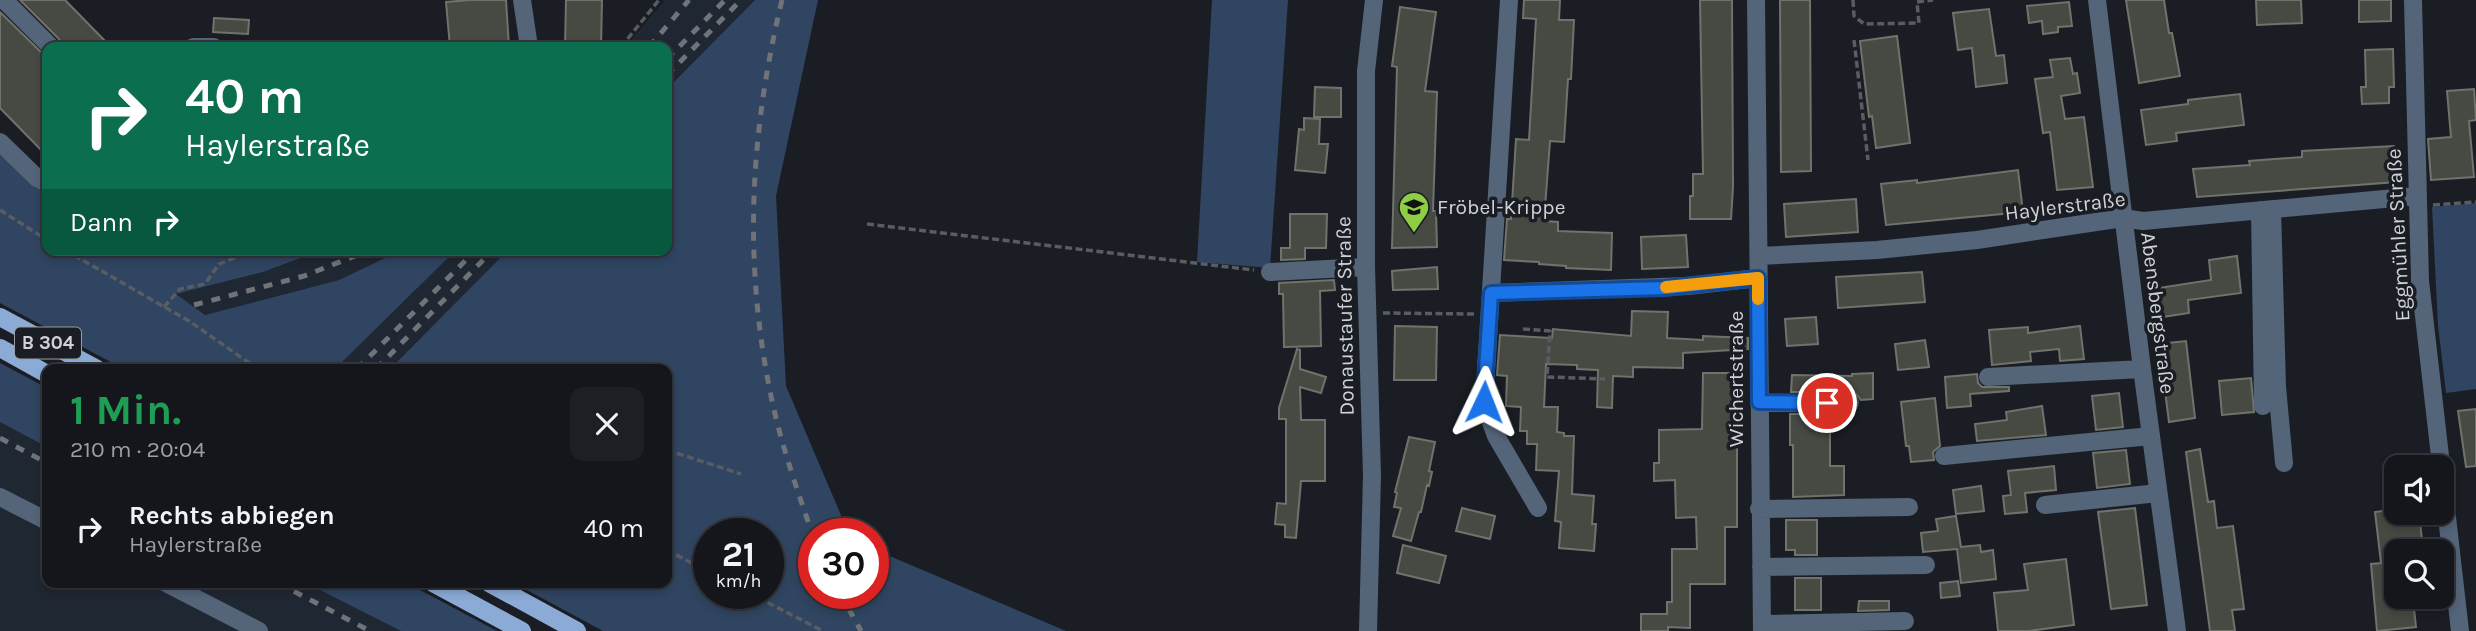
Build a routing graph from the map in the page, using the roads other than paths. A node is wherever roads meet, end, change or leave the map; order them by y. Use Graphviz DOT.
graph roads {
  1 [pos="4,0"];
  2 [pos="522,0"];
  3 [pos="1374,0"];
  4 [pos="1509,0"];
  5 [pos="1756,0"];
  6 [pos="2097,0"];
  7 [pos="2413,0"];
  8 [pos="46,42"];
  9 [pos="528,42"];
  10 [pos="0,142"];
  11 [pos="42,180"];
  12 [pos="2417,201"];
  13 [pos="2266,209"];
  14 [pos="2123,218"];
  15 [pos="1759,256"];
  16 [pos="1366,267"];
  17 [pos="1270,272"];
  18 [pos="1758,278"];
  19 [pos="1491,293"];
  20 [pos="0,317"];
  21 [pos="0,348"];
  22 [pos="88,364"];
  23 [pos="2029,367"];
  24 [pos="2142,370"];
  25 [pos="42,371"];
  26 [pos="1987,377"];
  27 [pos="2011,387"];
  28 [pos="1759,402"];
  29 [pos="1850,403"];
  30 [pos="2263,406"];
  31 [pos="2151,436"];
  32 [pos="1944,456"];
  33 [pos="2284,463"];
  34 [pos="2158,493"];
  35 [pos="0,497"];
  36 [pos="2045,505"];
  37 [pos="1909,507"];
  38 [pos="1538,508"];
  39 [pos="1759,509"];
  40 [pos="42,518"];
  41 [pos="1926,565"];
  42 [pos="1761,567"];
  43 [pos="176,588"];
  44 [pos="442,588"];
  45 [pos="498,588"];
  46 [pos="1905,621"];
  47 [pos="1762,627"];
  48 [pos="259,631"];
  49 [pos="522,631"];
  50 [pos="577,631"];
  51 [pos="1368,631"];
  52 [pos="2177,631"];
  53 [pos="2460,631"];
  1 -- 8 [label="street"];
  2 -- 9 [label="street"];
  3 -- 16 [label="street, Donaustaufer Straße"];
  4 -- 19 [label="street"];
  5 -- 15 [label="street, Wichertstraße"];
  6 -- 14 [label="street, Abensbergstraße"];
  7 -- 12 [label="street, Eggmühler Straße"];
  10 -- 11 [label="street"];
  12 -- 13 [label="street, Haylerstraße"];
  12 -- 53 [label="street, Eggmühler Straße"];
  13 -- 14 [label="street, Haylerstraße"];
  13 -- 30 [label="street"];
  13 -- 33 [label="street"];
  14 -- 15 [label="street, Haylerstraße"];
  14 -- 24 [label="street, Abensbergstraße"];
  15 -- 18 [label="street, Wichertstraße"];
  16 -- 17 [label="street"];
  16 -- 51 [label="street, Donaustaufer Straße"];
  18 -- 19 [label="street"];
  18 -- 28 [label="street, Wichertstraße"];
  19 -- 38 [label="street"];
  20 -- 22 [label="main road, B 304"];
  21 -- 25 [label="main road, B 304"];
  23 -- 24 [label="street"];
  24 -- 26 [label="street"];
  24 -- 27 [label="street"];
  24 -- 31 [label="street, Abensbergstraße"];
  28 -- 29 [label="street"];
  28 -- 39 [label="street, Wichertstraße"];
  31 -- 32 [label="street"];
  31 -- 34 [label="street, Abensbergstraße"];
  34 -- 36 [label="street"];
  34 -- 52 [label="street, Abensbergstraße"];
  35 -- 40 [label="street"];
  37 -- 39 [label="street"];
  39 -- 42 [label="street, Wichertstraße"];
  41 -- 42 [label="street"];
  42 -- 47 [label="street, Wichertstraße"];
  43 -- 48 [label="street"];
  44 -- 49 [label="main road"];
  45 -- 50 [label="main road"];
  46 -- 47 [label="street"];
}
